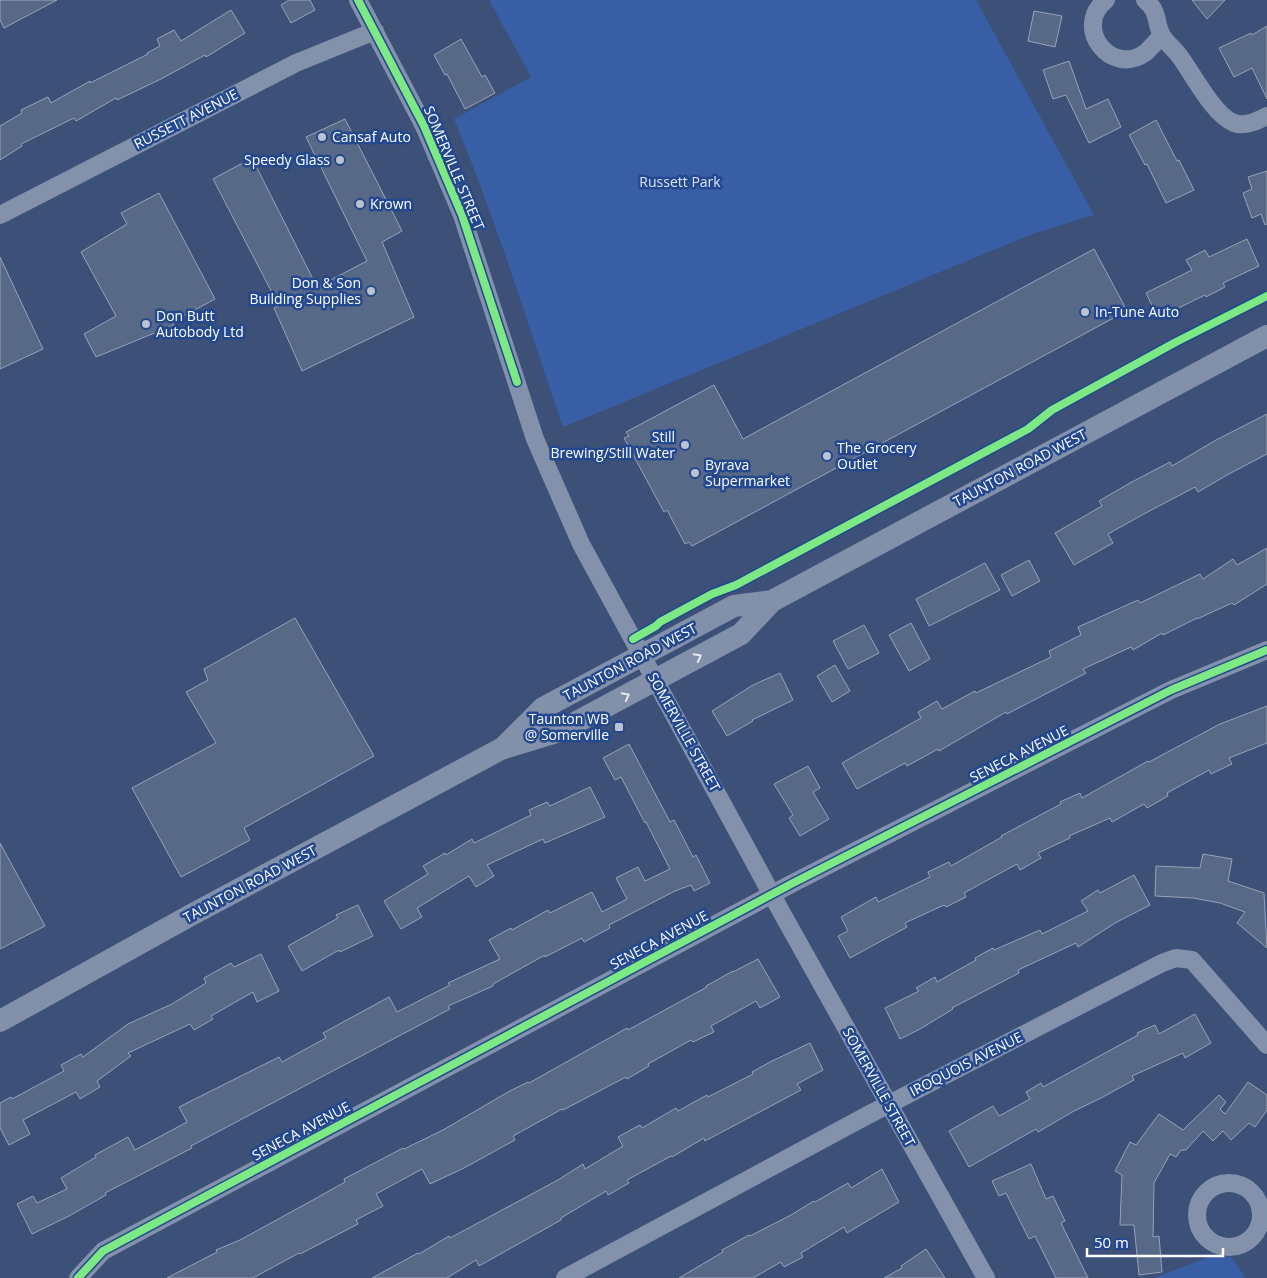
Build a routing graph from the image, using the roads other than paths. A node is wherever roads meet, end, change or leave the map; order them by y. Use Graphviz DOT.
graph roads {
  1 [pos="358,0"];
  2 [pos="1106,0"];
  3 [pos="1145,0"];
  4 [pos="375,31"];
  5 [pos="1162,36"];
  6 [pos="1267,116"];
  7 [pos="0,215"];
  8 [pos="1267,336"];
  9 [pos="772,601"];
  10 [pos="1267,650"];
  11 [pos="642,655"];
  12 [pos="655,680"];
  13 [pos="501,749"];
  14 [pos="772,894"];
  15 [pos="0,1021"];
  16 [pos="1267,1045"];
  17 [pos="888,1104"];
  18 [pos="78,1278"];
  19 [pos="564,1278"];
  20 [pos="986,1278"];
  1 -- 4 [label="street, SOMERVILLE STREET"];
  2 -- 5 [label="street"];
  3 -- 5 [label="street"];
  4 -- 7 [label="street, RUSSETT AVENUE"];
  4 -- 11 [label="street, SOMERVILLE STREET"];
  5 -- 6 [label="street"];
  8 -- 9 [label="main road, TAUNTON ROAD WEST"];
  9 -- 11 [label="main road, TAUNTON ROAD WEST"];
  12 -- 9 [label="main road, TAUNTON ROAD WEST, one-way"];
  10 -- 14 [label="street, SENECA AVENUE"];
  11 -- 12 [label="street, SOMERVILLE STREET"];
  11 -- 13 [label="main road, TAUNTON ROAD WEST"];
  13 -- 12 [label="main road, TAUNTON ROAD WEST, one-way"];
  12 -- 14 [label="street, SOMERVILLE STREET"];
  13 -- 15 [label="main road, TAUNTON ROAD WEST"];
  14 -- 17 [label="street, SOMERVILLE STREET"];
  14 -- 18 [label="street, SENECA AVENUE"];
  16 -- 17 [label="street, IROQUOIS AVENUE"];
  17 -- 19 [label="street, IROQUOIS AVENUE"];
  17 -- 20 [label="street, SOMERVILLE STREET"];
}
